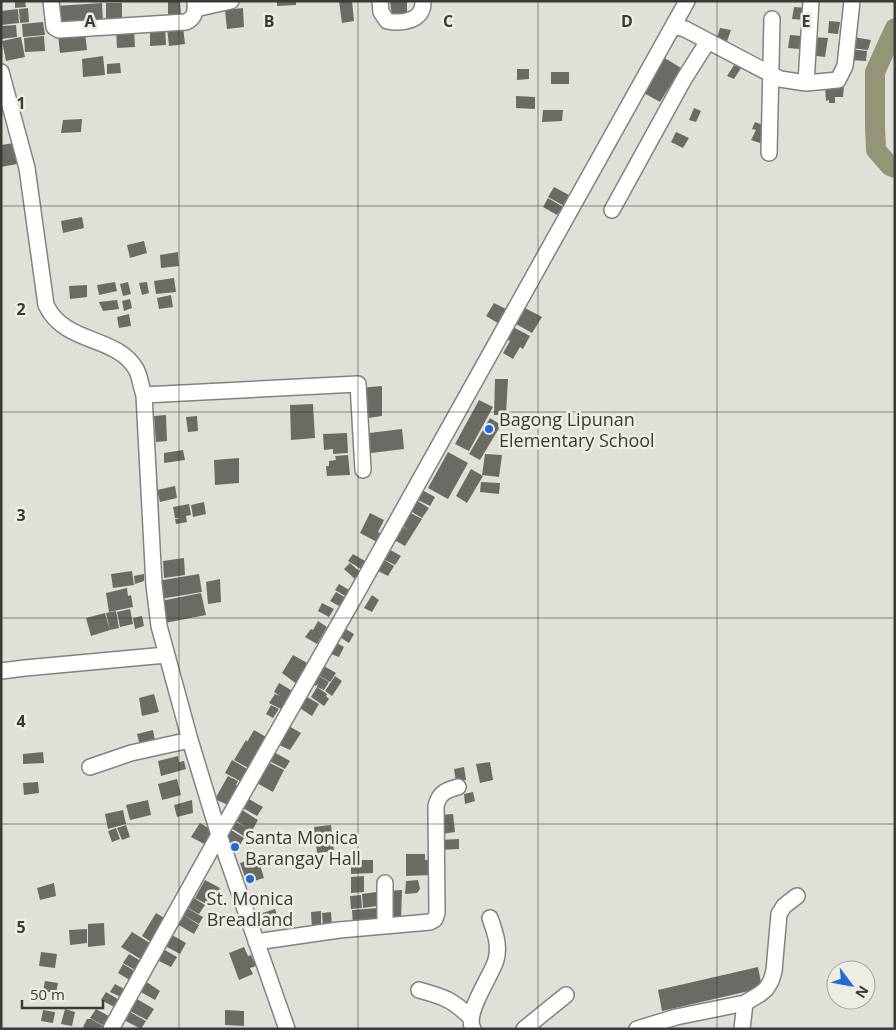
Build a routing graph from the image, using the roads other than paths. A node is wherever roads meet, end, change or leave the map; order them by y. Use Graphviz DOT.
graph roads {
  1 [pos="51,1"];
  2 [pos="231,1"];
  3 [pos="380,1"];
  4 [pos="422,1"];
  5 [pos="687,1"];
  6 [pos="811,1"];
  7 [pos="852,1"];
  8 [pos="195,5"];
  9 [pos="772,19"];
  10 [pos="674,26"];
  11 [pos="708,41"];
  12 [pos="1,72"];
  13 [pos="769,75"];
  14 [pos="806,82"];
  15 [pos="768,153"];
  16 [pos="612,210"];
  17 [pos="144,395"];
  18 [pos="363,470"];
  19 [pos="166,655"];
  20 [pos="1,672"];
  21 [pos="190,740"];
  22 [pos="90,767"];
  23 [pos="458,786"];
  24 [pos="219,835"];
  25 [pos="385,883"];
  26 [pos="797,896"];
  27 [pos="490,918"];
  28 [pos="385,926"];
  29 [pos="256,942"];
  30 [pos="419,990"];
  31 [pos="566,995"];
  32 [pos="744,1003"];
  33 [pos="471,1025"];
  34 [pos="111,1029"];
  35 [pos="287,1029"];
  36 [pos="524,1029"];
  37 [pos="637,1029"];
  38 [pos="742,1029"];
  1 -- 8 [label="street"];
  2 -- 8 [label="street"];
  3 -- 4 [label="street"];
  5 -- 10 [label="street"];
  6 -- 14 [label="street"];
  7 -- 14 [label="street"];
  9 -- 13 [label="street"];
  10 -- 11 [label="street"];
  10 -- 24 [label="street"];
  11 -- 13 [label="street"];
  11 -- 16 [label="street"];
  12 -- 17 [label="street"];
  13 -- 14 [label="street"];
  13 -- 15 [label="street"];
  17 -- 18 [label="street"];
  17 -- 19 [label="street"];
  19 -- 20 [label="street"];
  19 -- 21 [label="street"];
  21 -- 22 [label="street"];
  21 -- 24 [label="street"];
  23 -- 28 [label="street"];
  24 -- 29 [label="street"];
  24 -- 34 [label="street"];
  25 -- 28 [label="street"];
  26 -- 32 [label="street"];
  27 -- 33 [label="street"];
  28 -- 29 [label="street"];
  29 -- 35 [label="street"];
  30 -- 33 [label="street"];
  31 -- 36 [label="street"];
  32 -- 37 [label="street"];
  32 -- 38 [label="street"];
}
